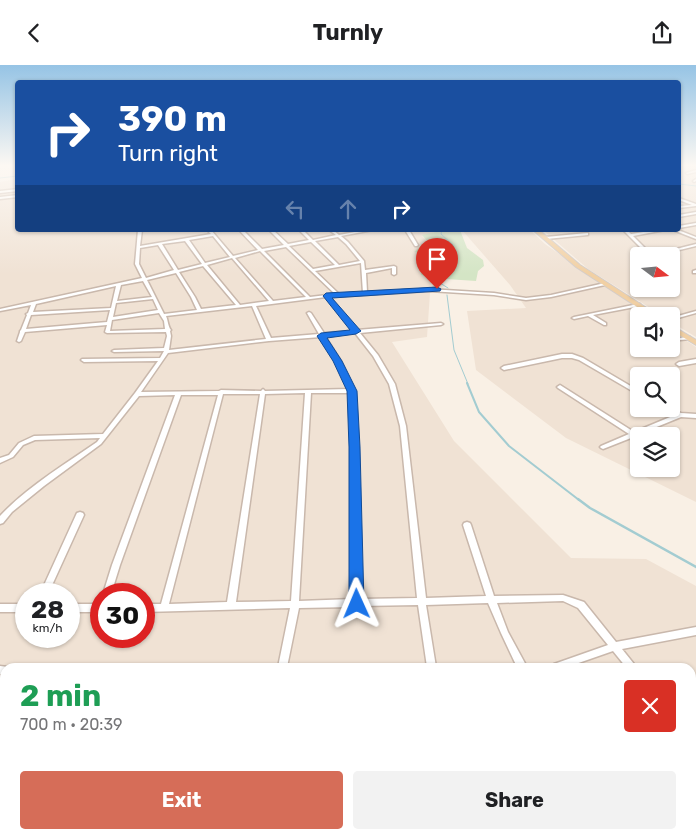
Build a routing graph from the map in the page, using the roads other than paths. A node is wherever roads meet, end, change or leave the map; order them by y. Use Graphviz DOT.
graph roads {
  1 [pos="695,205"];
  2 [pos="681,207"];
  3 [pos="696,213"];
  4 [pos="681,216"];
  5 [pos="696,224"];
  6 [pos="681,227"];
  7 [pos="140,232"];
  8 [pos="209,232"];
  9 [pos="212,232"];
  10 [pos="244,232"];
  11 [pos="273,232"];
  12 [pos="303,232"];
  13 [pos="334,232"];
  14 [pos="358,232"];
  15 [pos="408,232"];
  16 [pos="538,232"];
  17 [pos="627,232"];
  18 [pos="650,232"];
  19 [pos="680,232"];
  20 [pos="587,234"];
  21 [pos="630,235"];
  22 [pos="339,236"];
  23 [pos="546,238"];
  24 [pos="186,239"];
  25 [pos="696,239"];
  26 [pos="312,240"];
  27 [pos="159,243"];
  28 [pos="286,245"];
  29 [pos="416,245"];
  30 [pos="696,245"];
  31 [pos="138,247"];
  32 [pos="261,250"];
  33 [pos="233,257"];
  34 [pos="363,262"];
  35 [pos="203,263"];
  36 [pos="337,265"];
  37 [pos="177,270"];
  38 [pos="313,270"];
  39 [pos="363,272"];
  40 [pos="394,274"];
  41 [pos="145,279"];
  42 [pos="604,284"];
  43 [pos="119,285"];
  44 [pos="365,293"];
  45 [pos="338,295"];
  46 [pos="326,296"];
  47 [pos="308,297"];
  48 [pos="155,298"];
  49 [pos="271,301"];
  50 [pos="115,302"];
  51 [pos="34,303"];
  52 [pos="253,304"];
  53 [pos="638,305"];
  54 [pos="239,306"];
  55 [pos="641,307"];
  56 [pos="113,309"];
  57 [pos="0,310"];
  58 [pos="199,310"];
  59 [pos="696,312"];
  60 [pos="163,313"];
  61 [pos="309,313"];
  62 [pos="28,314"];
  63 [pos="589,315"];
  64 [pos="680,316"];
  65 [pos="574,318"];
  66 [pos="109,321"];
  67 [pos="441,324"];
  68 [pos="604,324"];
  69 [pos="168,330"];
  70 [pos="22,331"];
  71 [pos="356,331"];
  72 [pos="680,333"];
  73 [pos="321,336"];
  74 [pos="688,338"];
  75 [pos="680,339"];
  76 [pos="269,340"];
  77 [pos="19,341"];
  78 [pos="696,343"];
  79 [pos="114,351"];
  80 [pos="166,351"];
  81 [pos="162,359"];
  82 [pos="84,360"];
  83 [pos="696,361"];
  84 [pos="679,364"];
  85 [pos="504,368"];
  86 [pos="560,387"];
  87 [pos="630,388"];
  88 [pos="263,391"];
  89 [pos="352,391"];
  90 [pos="221,392"];
  91 [pos="308,392"];
  92 [pos="180,393"];
  93 [pos="137,394"];
  94 [pos="680,415"];
  95 [pos="696,416"];
  96 [pos="675,417"];
  97 [pos="652,427"];
  98 [pos="630,432"];
  99 [pos="105,436"];
  100 [pos="630,437"];
  101 [pos="604,447"];
  102 [pos="0,461"];
  103 [pos="80,515"];
  104 [pos="0,521"];
  105 [pos="467,525"];
  106 [pos="49,583"];
  107 [pos="110,583"];
  108 [pos="492,600"];
  109 [pos="422,603"];
  110 [pos="357,604"];
  111 [pos="295,605"];
  112 [pos="231,606"];
  113 [pos="155,607"];
  114 [pos="164,607"];
  115 [pos="0,608"];
  116 [pos="15,608"];
  117 [pos="696,631"];
  118 [pos="615,646"];
  119 [pos="283,663"];
  120 [pos="430,663"];
  121 [pos="520,663"];
  122 [pos="568,663"];
  123 [pos="628,663"];
  1 -- 2 [label="street"];
  3 -- 4 [label="street"];
  5 -- 6 [label="street"];
  7 -- 31 [label="street"];
  8 -- 24 [label="street"];
  9 -- 33 [label="street"];
  10 -- 32 [label="street"];
  11 -- 28 [label="street"];
  12 -- 26 [label="street"];
  13 -- 22 [label="street"];
  14 -- 22 [label="street"];
  15 -- 29 [label="street"];
  16 -- 23 [label="main road"];
  17 -- 21 [label="street"];
  18 -- 21 [label="street"];
  19 -- 25 [label="street"];
  20 -- 23 [label="street"];
  21 -- 30 [label="street"];
  22 -- 26 [label="street"];
  22 -- 34 [label="street"];
  23 -- 42 [label="main road"];
  24 -- 27 [label="street"];
  24 -- 35 [label="street"];
  26 -- 28 [label="street"];
  26 -- 36 [label="street"];
  27 -- 31 [label="street"];
  27 -- 37 [label="street"];
  28 -- 32 [label="street"];
  28 -- 38 [label="street"];
  31 -- 41 [label="street"];
  32 -- 33 [label="street"];
  32 -- 47 [label="street"];
  33 -- 35 [label="street"];
  33 -- 49 [label="street"];
  34 -- 36 [label="street"];
  34 -- 39 [label="street"];
  35 -- 37 [label="street"];
  35 -- 54 [label="street"];
  36 -- 38 [label="street"];
  37 -- 41 [label="street"];
  37 -- 58 [label="street"];
  38 -- 45 [label="street"];
  39 -- 40 [label="street"];
  39 -- 44 [label="street"];
  41 -- 43 [label="street"];
  41 -- 48 [label="street"];
  42 -- 44 [label="street"];
  42 -- 53 [label="main road"];
  43 -- 50 [label="street"];
  43 -- 51 [label="street"];
  44 -- 45 [label="street"];
  45 -- 46 [label="street"];
  46 -- 47 [label="street"];
  46 -- 71 [label="street"];
  47 -- 49 [label="street"];
  48 -- 50 [label="street"];
  48 -- 60 [label="street"];
  49 -- 52 [label="street"];
  50 -- 56 [label="street"];
  51 -- 57 [label="street"];
  51 -- 62 [label="street"];
  52 -- 54 [label="street"];
  52 -- 76 [label="street"];
  53 -- 55 [label="main road"];
  53 -- 63 [label="street"];
  54 -- 58 [label="street"];
  56 -- 62 [label="street"];
  56 -- 66 [label="street"];
  58 -- 60 [label="street"];
  59 -- 64 [label="street"];
  60 -- 66 [label="street"];
  60 -- 69 [label="street"];
  61 -- 73 [label="street"];
  62 -- 70 [label="street"];
  63 -- 65 [label="street"];
  63 -- 68 [label="street"];
  66 -- 69 [label="street"];
  66 -- 70 [label="street"];
  67 -- 71 [label="street"];
  69 -- 80 [label="street"];
  70 -- 77 [label="street"];
  71 -- 73 [label="street"];
  71 -- 109 [label="street"];
  72 -- 74 [label="main road"];
  73 -- 76 [label="street"];
  73 -- 89 [label="street"];
  74 -- 75 [label="street"];
  74 -- 78 [label="main road"];
  76 -- 80 [label="street"];
  79 -- 80 [label="street"];
  80 -- 81 [label="street"];
  81 -- 82 [label="street"];
  81 -- 93 [label="street"];
  83 -- 84 [label="street"];
  85 -- 87 [label="street"];
  86 -- 98 [label="street"];
  88 -- 90 [label="street"];
  88 -- 91 [label="street"];
  88 -- 112 [label="street"];
  89 -- 91 [label="street"];
  89 -- 110 [label="street"];
  90 -- 92 [label="street"];
  90 -- 114 [label="street"];
  91 -- 111 [label="street"];
  92 -- 93 [label="street"];
  92 -- 107 [label="street"];
  93 -- 99 [label="street"];
  94 -- 95 [label="street"];
  96 -- 97 [label="street"];
  99 -- 102 [label="street"];
  99 -- 104 [label="street"];
  100 -- 101 [label="street"];
  103 -- 106 [label="street"];
  105 -- 108 [label="street"];
  108 -- 109 [label="street"];
  108 -- 118 [label="street"];
  108 -- 121 [label="street"];
  109 -- 110 [label="street"];
  109 -- 120 [label="street"];
  110 -- 111 [label="street"];
  111 -- 112 [label="street"];
  111 -- 119 [label="street"];
  112 -- 114 [label="street"];
  113 -- 114 [label="street"];
  115 -- 116 [label="street"];
  117 -- 118 [label="street"];
  118 -- 122 [label="street"];
  118 -- 123 [label="street"];
}
